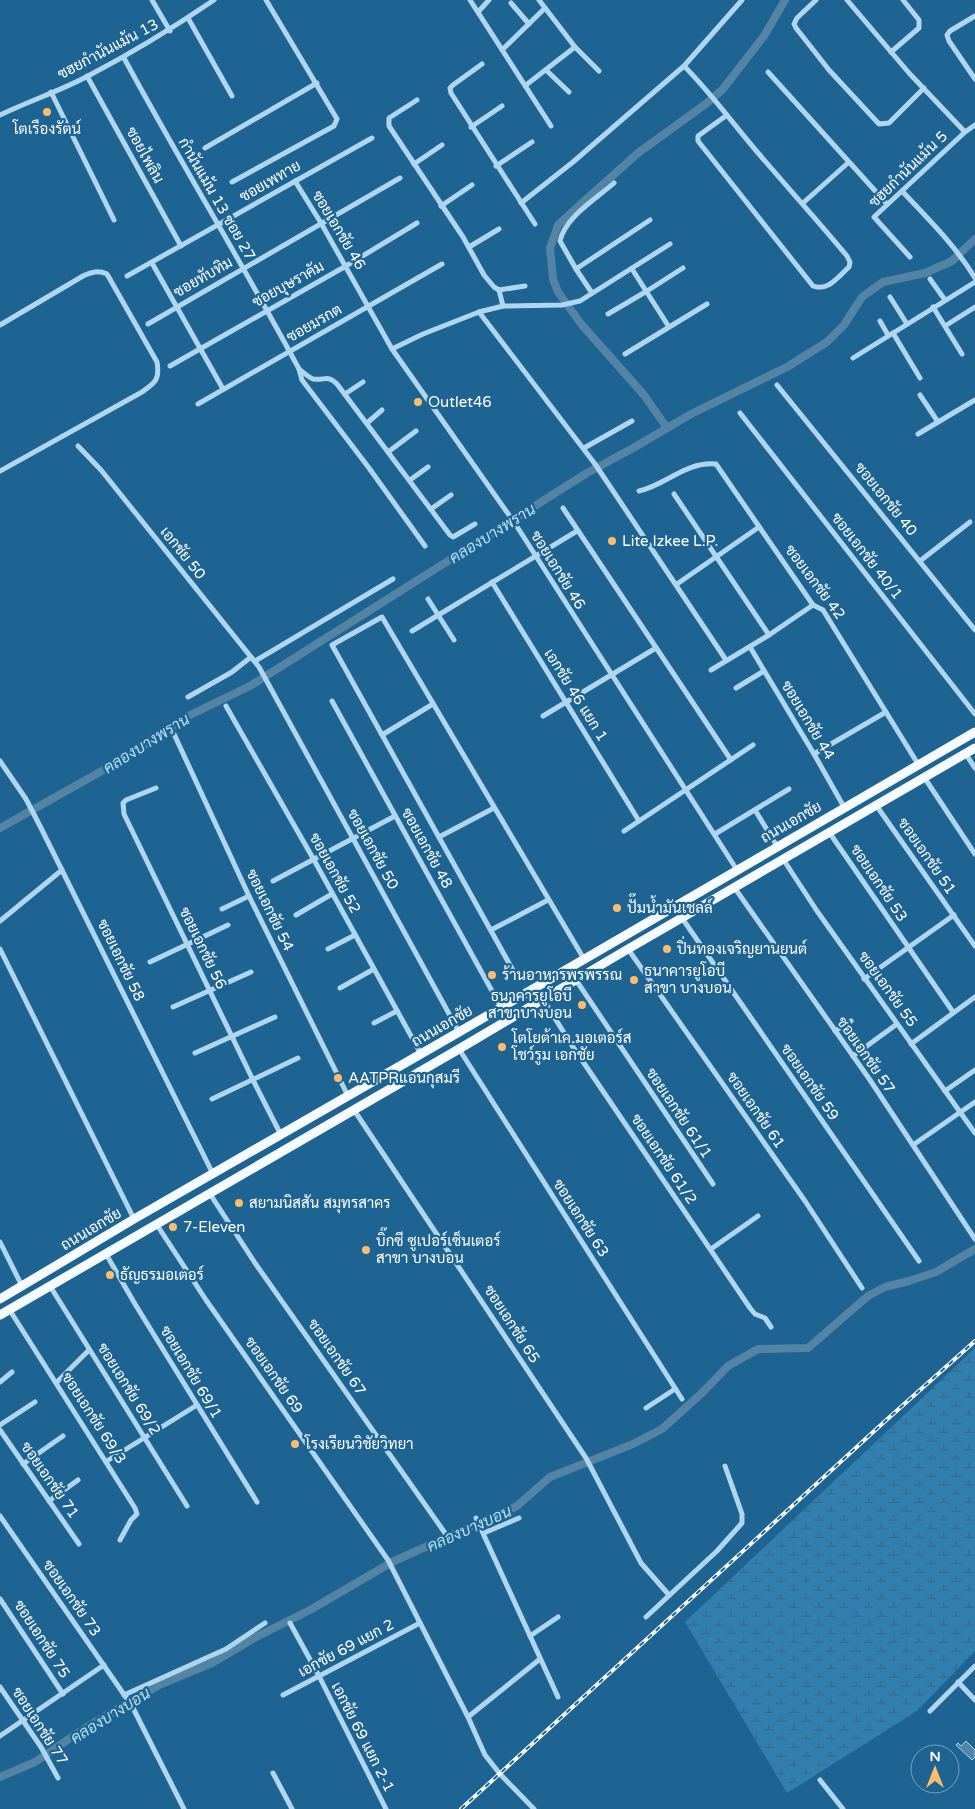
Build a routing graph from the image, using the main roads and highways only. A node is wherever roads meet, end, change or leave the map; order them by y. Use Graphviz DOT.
graph roads {
  1 [pos="975,732"];
  2 [pos="975,748"];
  3 [pos="844,807"];
  4 [pos="851,819"];
  5 [pos="0,1299"];
  6 [pos="0,1315"];
  1 -- 3 [label="main road, ถนนเอกชัย"];
  2 -- 4 [label="main road, ถนนเอกชัย"];
  3 -- 4 [label="main road"];
  3 -- 5 [label="main road, ถนนเอกชัย"];
  4 -- 6 [label="main road, ถนนเอกชัย"];
}
